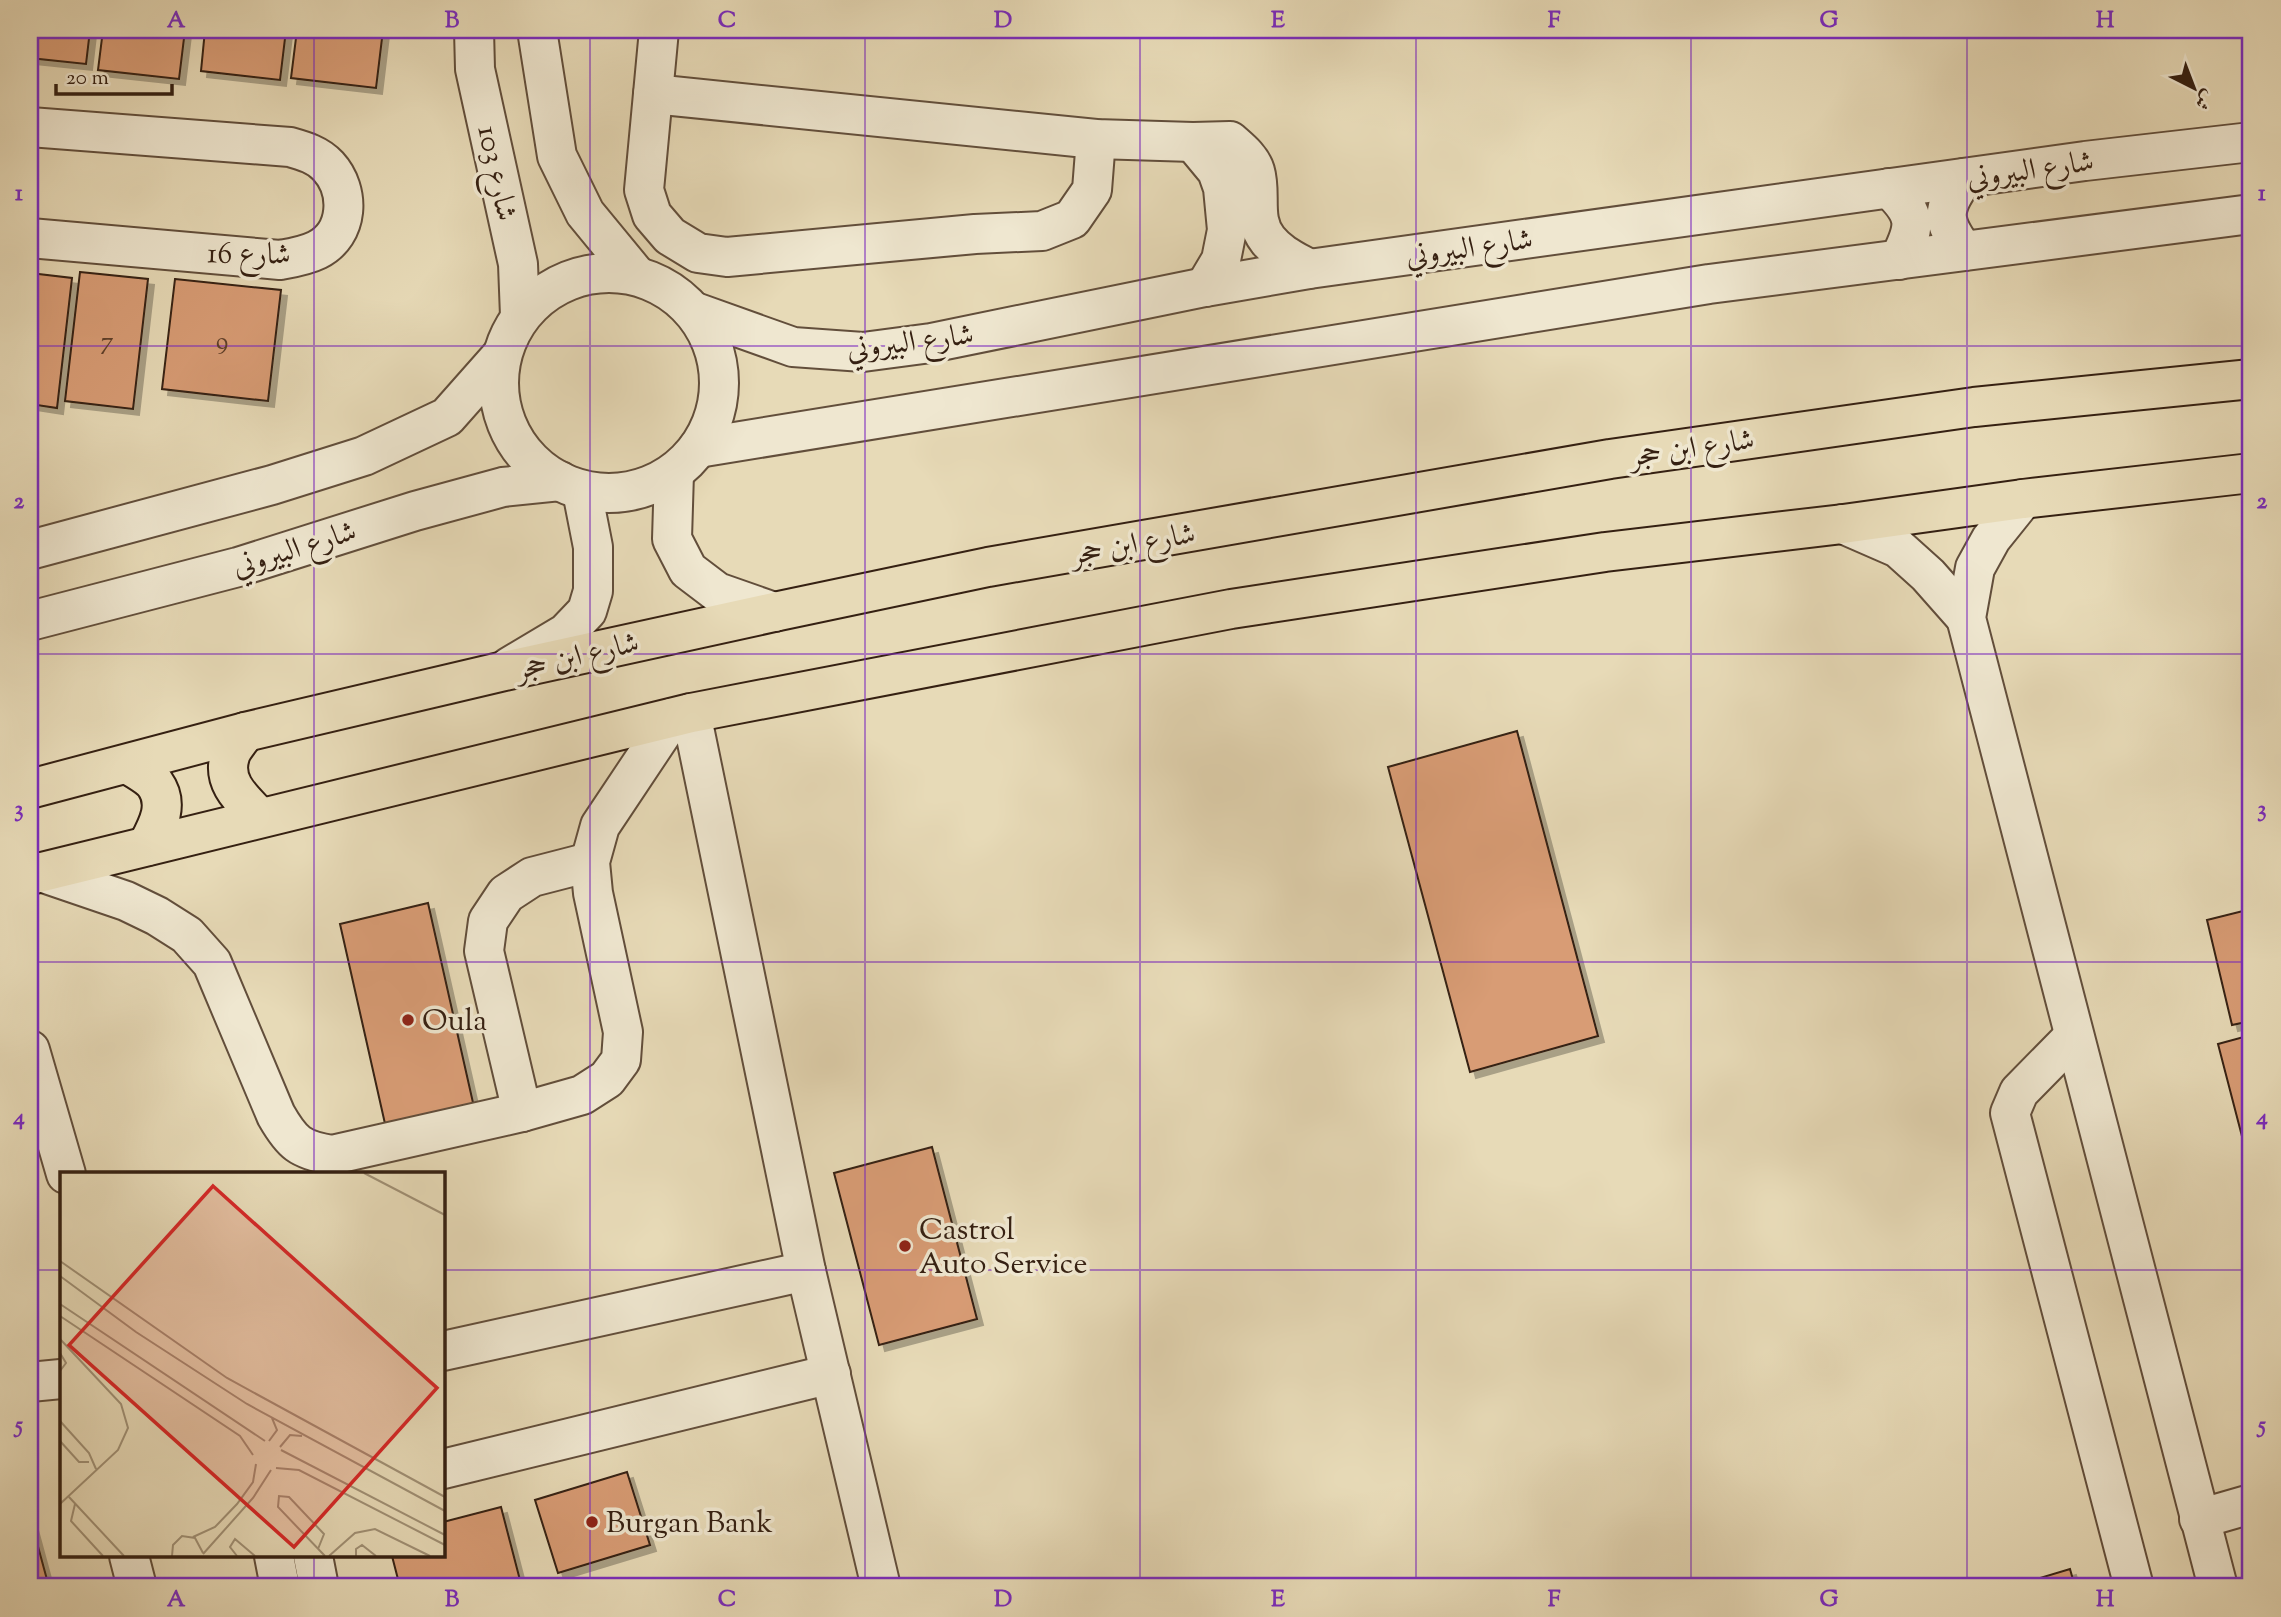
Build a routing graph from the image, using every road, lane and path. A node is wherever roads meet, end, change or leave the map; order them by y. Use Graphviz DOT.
graph roads {
  1 [pos="474,30"];
  2 [pos="537,30"];
  3 [pos="659,30"];
  4 [pos="653,94"];
  5 [pos="30,127"];
  6 [pos="1096,139"];
  7 [pos="1193,142"];
  8 [pos="2251,142"];
  9 [pos="1964,178"];
  10 [pos="1889,188"];
  11 [pos="2251,214"];
  12 [pos="30,238"];
  13 [pos="1964,251"];
  14 [pos="1899,260"];
  15 [pos="1309,269"];
  16 [pos="636,275"];
  17 [pos="1205,288"];
  18 [pos="695,312"];
  19 [pos="520,316"];
  20 [pos="501,356"];
  21 [pos="2251,379"];
  22 [pos="686,461"];
  23 [pos="2251,473"];
  24 [pos="571,486"];
  25 [pos="2023,499"];
  26 [pos="1843,524"];
  27 [pos="30,550"];
  28 [pos="774,612"];
  29 [pos="1966,618"];
  30 [pos="30,621"];
  31 [pos="500,672"];
  32 [pos="682,715"];
  33 [pos="245,732"];
  34 [pos="128,764"];
  35 [pos="30,789"];
  36 [pos="260,818"];
  37 [pos="147,846"];
  38 [pos="590,862"];
  39 [pos="36,874"];
  40 [pos="2074,1036"];
  41 [pos="30,1050"];
  42 [pos="522,1112"];
  43 [pos="65,1172"];
  44 [pos="806,1271"];
  45 [pos="444,1351"];
  46 [pos="831,1374"];
  47 [pos="60,1379"];
  48 [pos="30,1382"];
  49 [pos="444,1469"];
  50 [pos="2251,1504"];
  51 [pos="2199,1519"];
  52 [pos="130,1558"];
  53 [pos="274,1558"];
  54 [pos="313,1558"];
  55 [pos="137,1587"];
  56 [pos="281,1587"];
  57 [pos="319,1587"];
  58 [pos="881,1587"];
  59 [pos="2134,1587"];
  60 [pos="2218,1587"];
  1 -- 19 [label="street, شارع 103"];
  2 -- 16 [label="street, شارع 103"];
  3 -- 4 [label="street"];
  4 -- 6 [label="street"];
  4 -- 6 [label="street"];
  5 -- 12 [label="street, شارع 16"];
  6 -- 7 [label="street"];
  7 -- 15 [label="street"];
  7 -- 17 [label="street"];
  8 -- 9 [label="street, شارع البيروني"];
  9 -- 10 [label="street, شارع البيروني"];
  9 -- 13 [label="street"];
  10 -- 14 [label="street"];
  10 -- 15 [label="street, شارع البيروني"];
  11 -- 13 [label="street"];
  13 -- 14 [label="street"];
  14 -- 22 [label="street"];
  15 -- 17 [label="street, شارع البيروني"];
  16 -- 18 [label="street"];
  16 -- 19 [label="street"];
  17 -- 18 [label="street, شارع البيروني"];
  18 -- 22 [label="street"];
  19 -- 20 [label="street"];
  20 -- 24 [label="street"];
  20 -- 27 [label="street"];
  21 -- 28 [label="main road, شارع ابن حجر"];
  22 -- 24 [label="street"];
  22 -- 28 [label="street"];
  23 -- 25 [label="main road"];
  24 -- 30 [label="street, شارع البيروني"];
  24 -- 31 [label="street"];
  25 -- 26 [label="main road"];
  25 -- 29 [label="street"];
  26 -- 29 [label="street"];
  26 -- 32 [label="main road"];
  28 -- 31 [label="main road, شارع ابن حجر"];
  29 -- 40 [label="street"];
  31 -- 33 [label="main road, شارع ابن حجر"];
  32 -- 36 [label="main road"];
  32 -- 38 [label="street"];
  32 -- 44 [label="street"];
  33 -- 34 [label="main road, شارع ابن حجر"];
  33 -- 36 [label="main road"];
  34 -- 35 [label="main road, شارع ابن حجر"];
  34 -- 37 [label="main road"];
  36 -- 37 [label="main road"];
  37 -- 39 [label="main road"];
  38 -- 42 [label="street"];
  38 -- 42 [label="street"];
  39 -- 42 [label="street"];
  40 -- 51 [label="street"];
  40 -- 59 [label="street"];
  41 -- 43 [label="street"];
  44 -- 45 [label="street"];
  44 -- 46 [label="street"];
  46 -- 49 [label="street"];
  46 -- 58 [label="street"];
  47 -- 48 [label="street"];
  50 -- 51 [label="street"];
  51 -- 60 [label="street"];
  52 -- 55 [label="street"];
  53 -- 56 [label="street"];
  54 -- 57 [label="street"];
}
